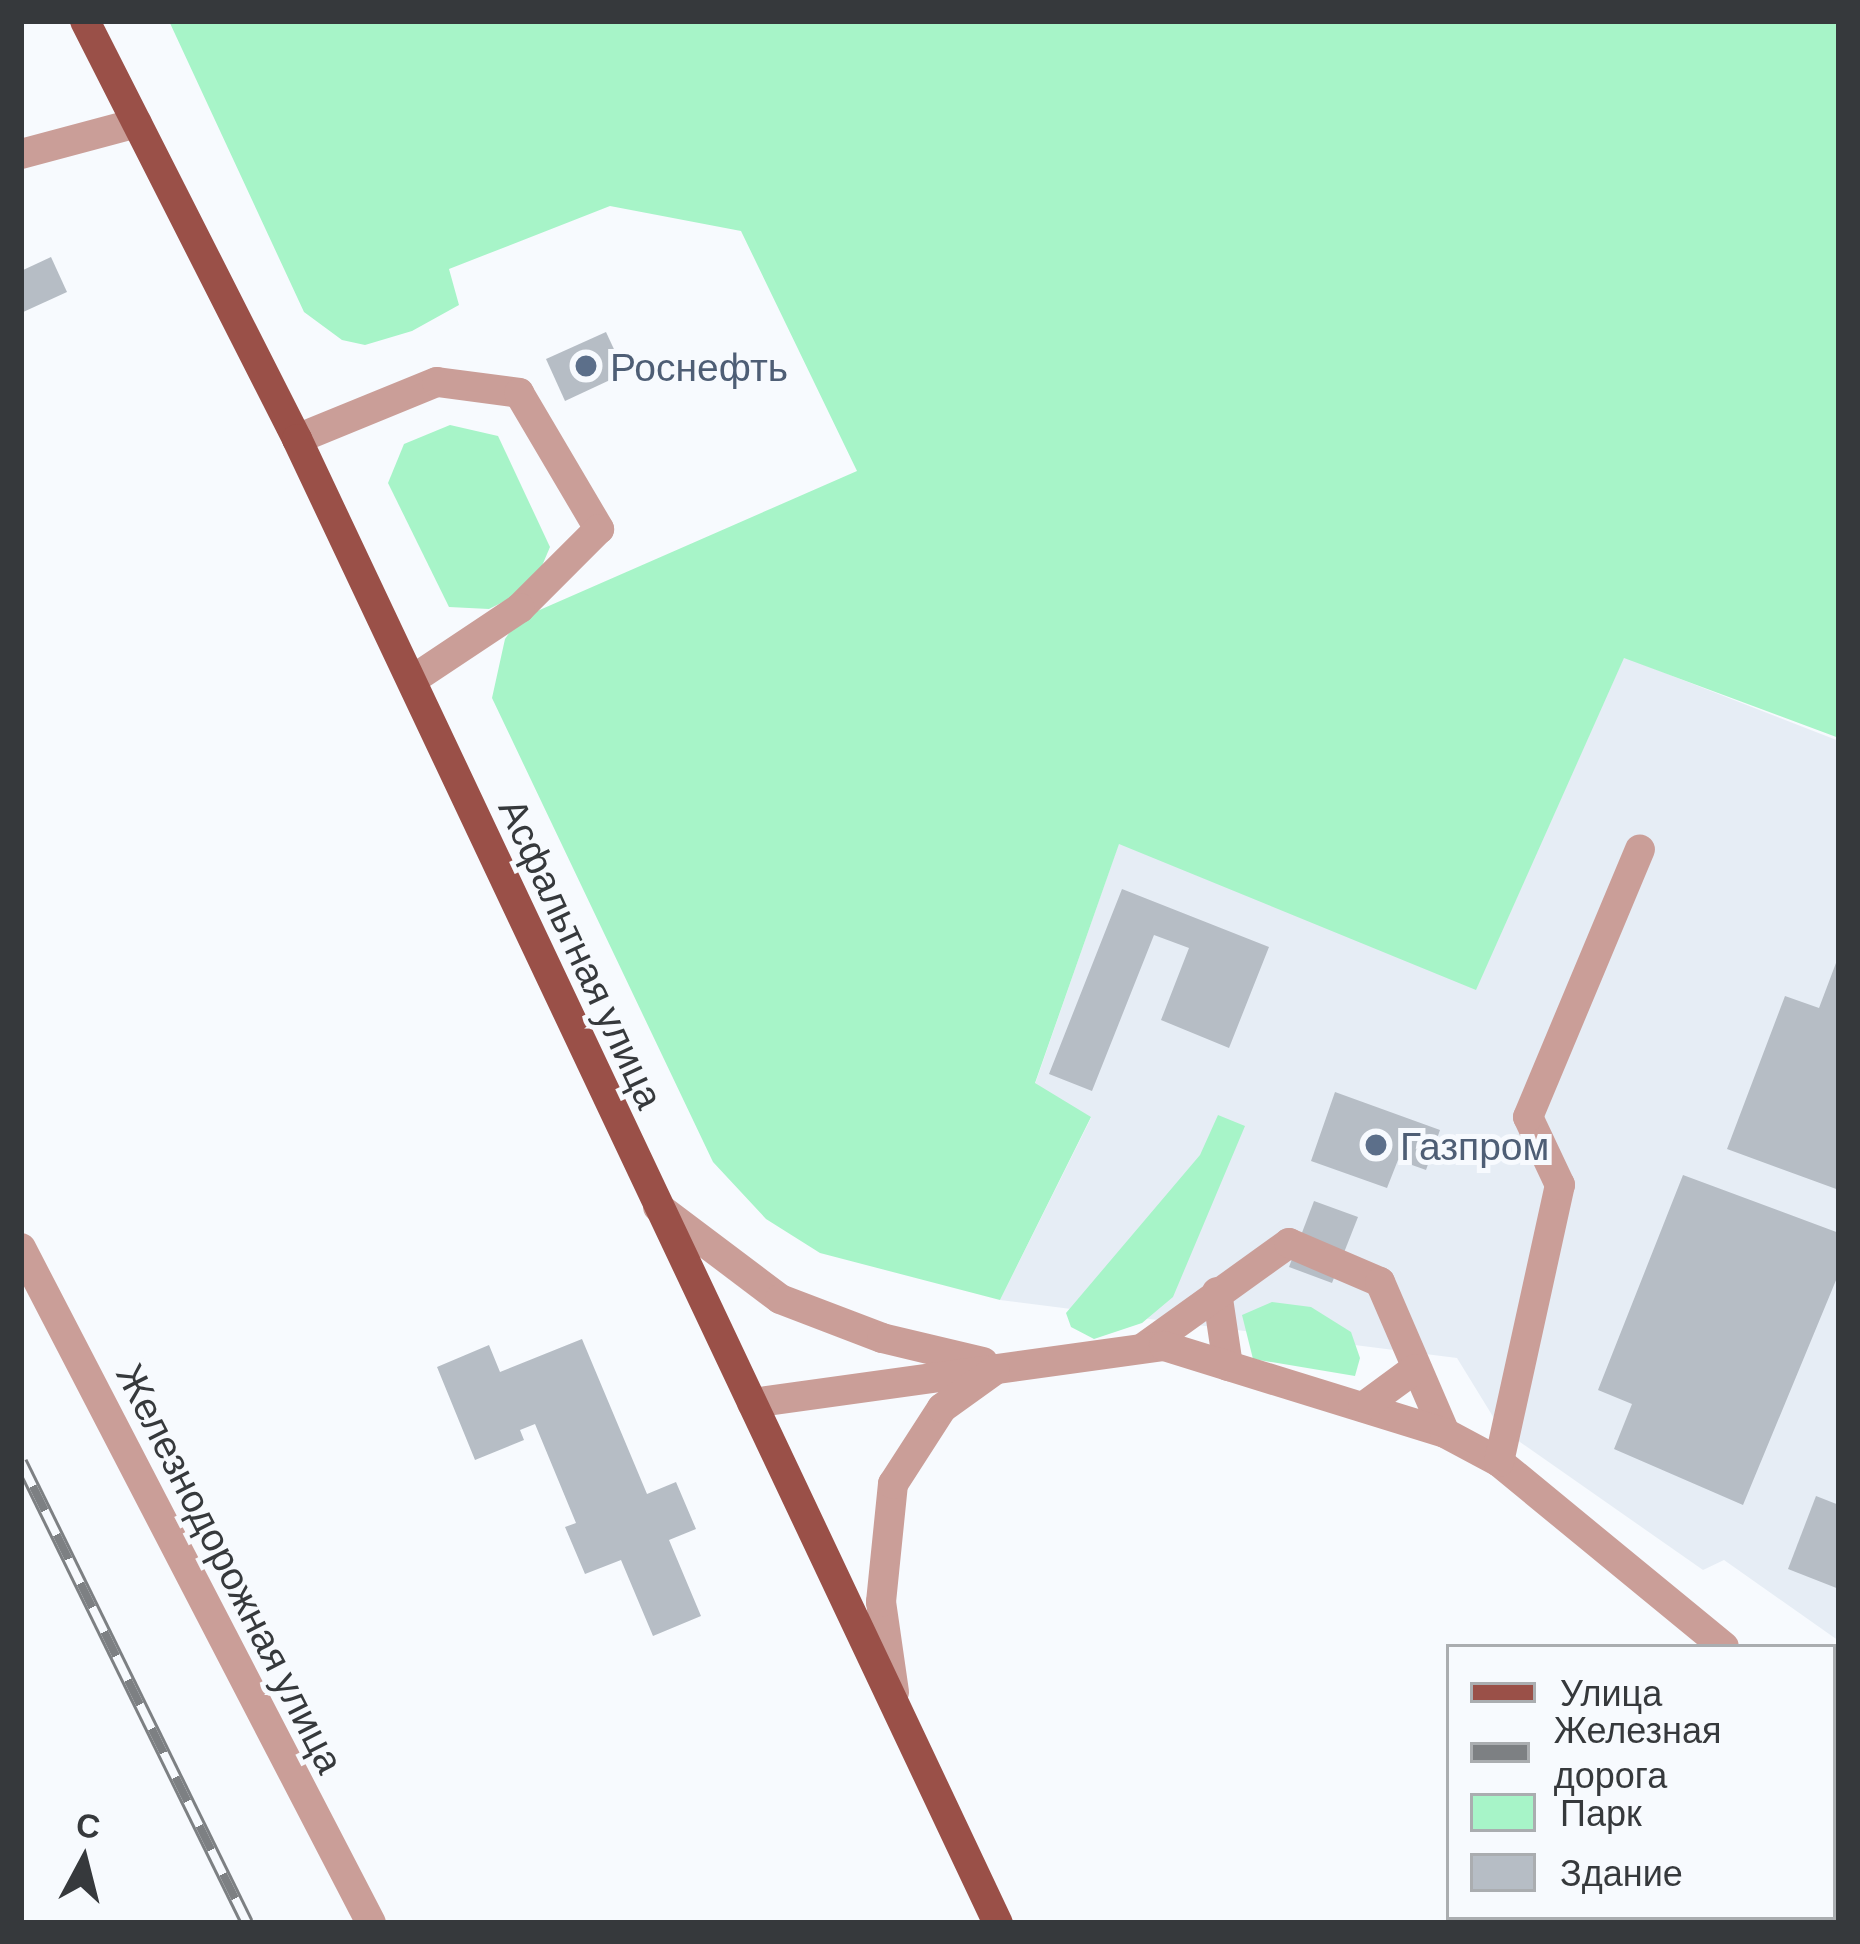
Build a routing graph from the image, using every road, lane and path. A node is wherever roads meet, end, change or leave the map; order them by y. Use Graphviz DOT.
graph roads {
  1 [pos="85,21"];
  2 [pos="137,123"];
  3 [pos="21,154"];
  4 [pos="297,439"];
  5 [pos="412,680"];
  6 [pos="1640,849"];
  7 [pos="656,1204"];
  8 [pos="21,1248"];
  9 [pos="1216,1292"];
  10 [pos="1142,1348"];
  11 [pos="1000,1366"];
  12 [pos="1228,1366"];
  13 [pos="1414,1369"];
  14 [pos="752,1403"];
  15 [pos="1363,1407"];
  16 [pos="1445,1433"];
  17 [pos="1499,1462"];
  18 [pos="1720,1644"];
  19 [pos="896,1708"];
  20 [pos="371,1923"];
  21 [pos="998,1923"];
  1 -- 2 [label="main road, Асфальтная улица"];
  2 -- 3 [label="street"];
  2 -- 4 [label="main road, Асфальтная улица"];
  4 -- 5 [label="main road, Асфальтная улица"];
  4 -- 5 [label="street"];
  5 -- 7 [label="main road, Асфальтная улица"];
  6 -- 17 [label="street"];
  7 -- 11 [label="street"];
  7 -- 14 [label="main road, Асфальтная улица"];
  8 -- 20 [label="street, Железнодорожная улица"];
  9 -- 10 [label="street"];
  9 -- 12 [label="street"];
  9 -- 13 [label="street"];
  10 -- 11 [label="street"];
  10 -- 12 [label="street"];
  11 -- 14 [label="street"];
  11 -- 19 [label="street"];
  12 -- 15 [label="street"];
  13 -- 15 [label="street"];
  13 -- 16 [label="street"];
  14 -- 19 [label="main road, Асфальтная улица"];
  15 -- 16 [label="street"];
  16 -- 17 [label="street"];
  17 -- 18 [label="street"];
  19 -- 21 [label="main road, Асфальтная улица"];
}
